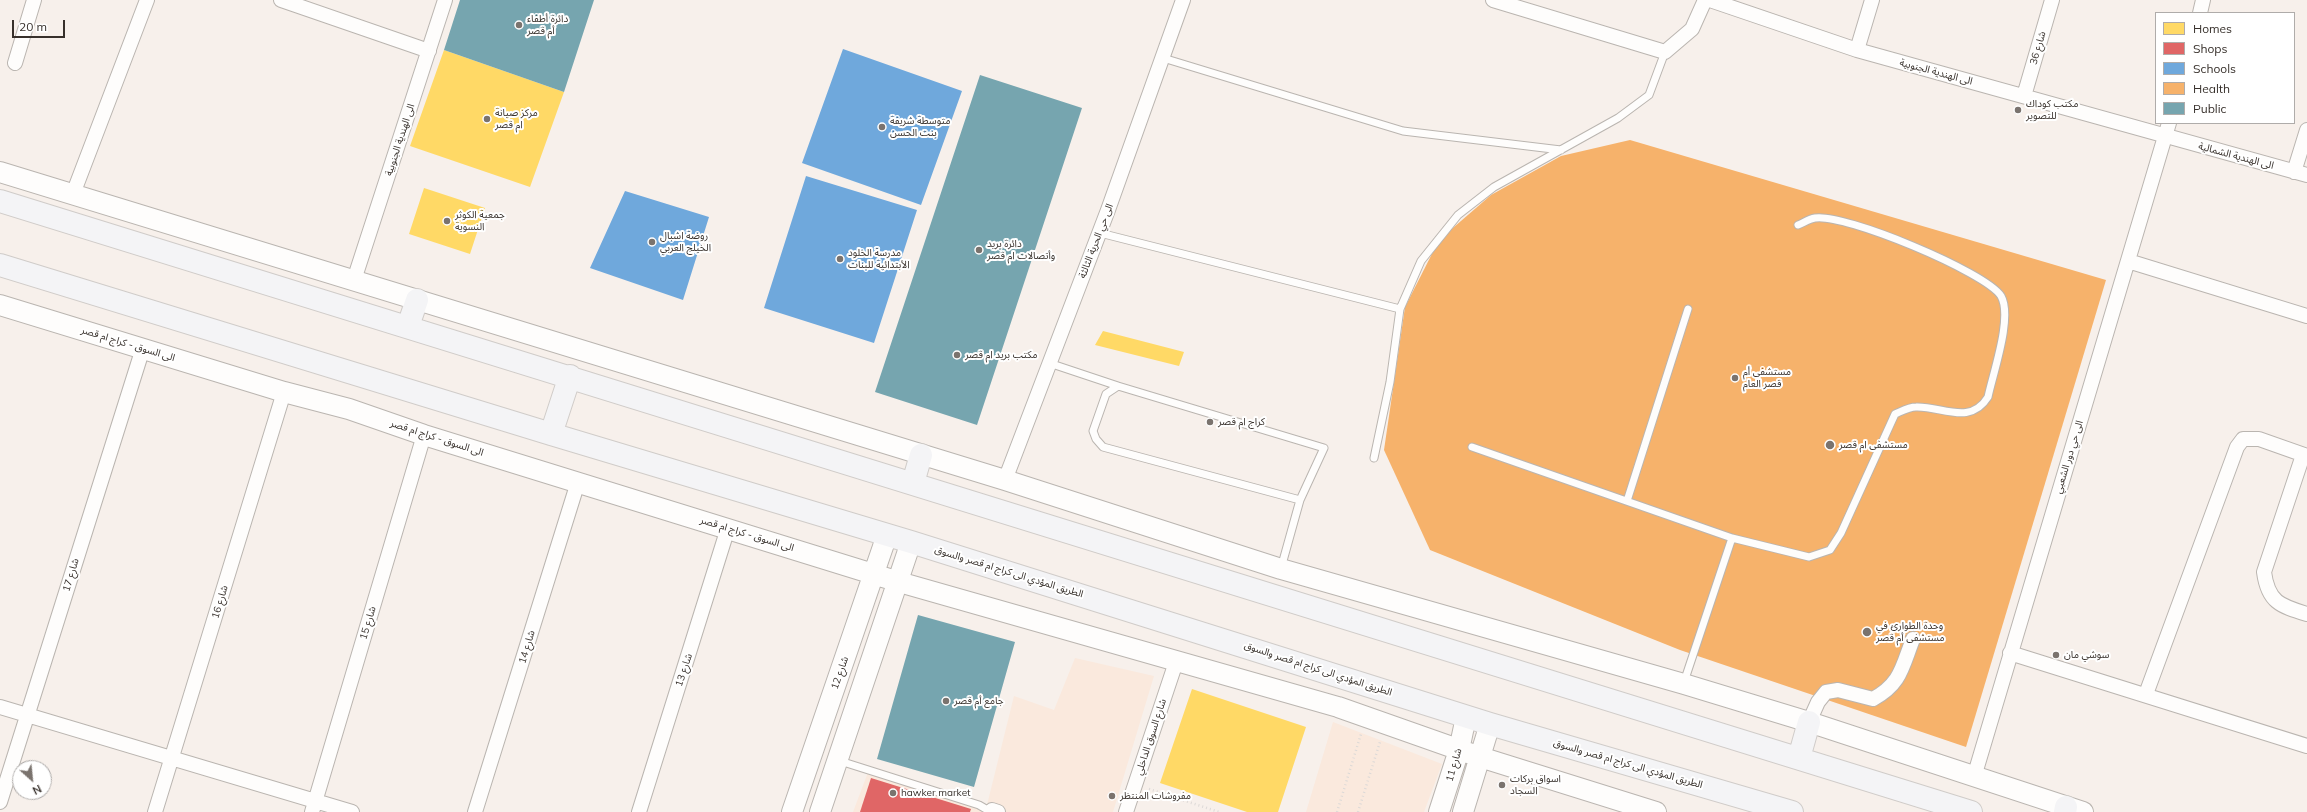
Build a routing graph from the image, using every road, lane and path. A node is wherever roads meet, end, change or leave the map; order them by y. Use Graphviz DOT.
graph roads {
  1 [pos="34,0"];
  2 [pos="147,0"];
  3 [pos="281,0"];
  4 [pos="445,0"];
  5 [pos="1183,0"];
  6 [pos="1496,0"];
  7 [pos="1705,0"];
  8 [pos="1710,0"];
  9 [pos="1872,0"];
  10 [pos="2052,0"];
  11 [pos="2203,0"];
  12 [pos="2200,12"];
  13 [pos="1857,50"];
  14 [pos="429,51"];
  15 [pos="1665,52"];
  16 [pos="1163,58"];
  17 [pos="15,63"];
  18 [pos="2024,96"];
  19 [pos="2169,124"];
  20 [pos="2307,130"];
  21 [pos="2165,138"];
  22 [pos="1561,150"];
  23 [pos="0,172"];
  24 [pos="2301,174"];
  25 [pos="73,194"];
  26 [pos="0,201"];
  27 [pos="1798,225"];
  28 [pos="1100,233"];
  29 [pos="2128,261"];
  30 [pos="0,266"];
  31 [pos="354,280"];
  32 [pos="417,300"];
  33 [pos="0,305"];
  34 [pos="1400,309"];
  35 [pos="1688,309"];
  36 [pos="2307,316"];
  37 [pos="408,326"];
  38 [pos="143,348"];
  39 [pos="1049,363"];
  40 [pos="570,376"];
  41 [pos="1118,386"];
  42 [pos="284,392"];
  43 [pos="551,434"];
  44 [pos="424,435"];
  45 [pos="1472,447"];
  46 [pos="921,455"];
  47 [pos="2305,455"];
  48 [pos="1374,458"];
  49 [pos="1005,480"];
  50 [pos="578,482"];
  51 [pos="913,483"];
  52 [pos="1300,500"];
  53 [pos="1627,501"];
  54 [pos="728,528"];
  55 [pos="887,534"];
  56 [pos="1732,538"];
  57 [pos="912,542"];
  58 [pos="1281,569"];
  59 [pos="874,574"];
  60 [pos="899,582"];
  61 [pos="2307,614"];
  62 [pos="1913,639"];
  63 [pos="2010,653"];
  64 [pos="1176,662"];
  65 [pos="1684,684"];
  66 [pos="2146,694"];
  67 [pos="0,707"];
  68 [pos="27,716"];
  69 [pos="1466,717"];
  70 [pos="1809,722"];
  71 [pos="1490,724"];
  72 [pos="1363,730"];
  73 [pos="1382,737"];
  74 [pos="2307,746"];
  75 [pos="1459,750"];
  76 [pos="172,757"];
  77 [pos="1480,757"];
  78 [pos="1799,758"];
  79 [pos="838,760"];
  80 [pos="1974,777"];
  81 [pos="1135,784"];
  82 [pos="0,802"];
  83 [pos="313,806"];
  84 [pos="1630,808"];
  85 [pos="2071,810"];
  86 [pos="994,811"];
  87 [pos="155,812"];
  88 [pos="352,812"];
  89 [pos="476,812"];
  90 [pos="639,812"];
  91 [pos="792,812"];
  92 [pos="820,812"];
  93 [pos="1126,812"];
  94 [pos="1219,812"];
  95 [pos="1337,812"];
  96 [pos="1358,812"];
  97 [pos="1439,812"];
  98 [pos="1463,812"];
  99 [pos="1656,812"];
  100 [pos="1792,812"];
  101 [pos="1971,812"];
  1 -- 17 [label="street"];
  2 -- 25 [label="street"];
  3 -- 14 [label="street"];
  4 -- 14 [label="street, الى الهندية الجنوبية"];
  5 -- 16 [label="street, الى حي الحرية الثالثة"];
  6 -- 15 [label="street"];
  7 -- 15 [label="street"];
  8 -- 13 [label="street, الى الهندية الجنوبية"];
  9 -- 13 [label="street"];
  10 -- 18 [label="street, شارع 36"];
  11 -- 12 [label="street"];
  13 -- 18 [label="street, الى الهندية الجنوبية"];
  14 -- 31 [label="street, الى الهندية الجنوبية"];
  15 -- 22 [label="lane"];
  16 -- 22 [label="lane"];
  16 -- 28 [label="street, الى حي الحرية الثالثة"];
  18 -- 21 [label="street, الى الهندية الجنوبية"];
  19 -- 21 [label="street, الى حي دور الشعبي"];
  20 -- 24 [label="street"];
  21 -- 24 [label="street, الى الهندية الشمالية"];
  21 -- 29 [label="street, الى حي دور الشعبي"];
  22 -- 34 [label="lane"];
  23 -- 25 [label="street"];
  25 -- 31 [label="street"];
  26 -- 37 [label="main road"];
  27 -- 56 [label="lane"];
  28 -- 34 [label="lane"];
  28 -- 39 [label="street, الى حي الحرية الثالثة"];
  29 -- 36 [label="street"];
  29 -- 63 [label="street, الى حي دور الشعبي"];
  30 -- 43 [label="main road, الطريق المؤدي الى كراج ام قصر والسوق"];
  31 -- 32 [label="street"];
  32 -- 37 [label="main road"];
  32 -- 46 [label="street"];
  33 -- 38 [label="street, الى السوق - كراج ام قصر"];
  34 -- 48 [label="lane"];
  35 -- 53 [label="lane"];
  37 -- 40 [label="main road"];
  38 -- 42 [label="street, الى السوق - كراج ام قصر"];
  38 -- 68 [label="street, شارع 17"];
  39 -- 41 [label="lane"];
  39 -- 49 [label="street, الى حي الحرية الثالثة"];
  40 -- 43 [label="main road"];
  40 -- 51 [label="main road"];
  41 -- 52 [label="lane"];
  41 -- 52 [label="lane"];
  42 -- 44 [label="street, الى السوق - كراج ام قصر"];
  42 -- 76 [label="street, شارع 16"];
  43 -- 55 [label="main road, الطريق المؤدي الى كراج ام قصر والسوق"];
  44 -- 50 [label="street, الى السوق - كراج ام قصر"];
  44 -- 83 [label="street, شارع 15"];
  45 -- 53 [label="lane"];
  46 -- 49 [label="street"];
  46 -- 51 [label="main road"];
  47 -- 61 [label="street"];
  47 -- 66 [label="street"];
  49 -- 58 [label="street"];
  50 -- 54 [label="street, الى السوق - كراج ام قصر"];
  50 -- 89 [label="street, شارع 14"];
  51 -- 78 [label="main road"];
  52 -- 58 [label="lane"];
  53 -- 56 [label="lane"];
  54 -- 59 [label="street, الى السوق - كراج ام قصر"];
  54 -- 90 [label="street, شارع 13"];
  55 -- 57 [label="main road, الطريق المؤدي الى كراج ام قصر والسوق"];
  55 -- 59 [label="street, شارع 12"];
  56 -- 65 [label="lane"];
  57 -- 60 [label="street"];
  57 -- 69 [label="main road, الطريق المؤدي الى كراج ام قصر والسوق"];
  58 -- 65 [label="street"];
  59 -- 60 [label="street, الى السوق - كراج ام قصر"];
  59 -- 91 [label="street, شارع 12"];
  60 -- 64 [label="street, الى السوق - كراج ام قصر"];
  60 -- 79 [label="street"];
  62 -- 70 [label="street"];
  63 -- 66 [label="street"];
  63 -- 80 [label="street, الى حي دور الشعبي"];
  64 -- 75 [label="street, الى السوق - كراج ام قصر"];
  64 -- 81 [label="street, شارع السوق الداخلي"];
  65 -- 70 [label="street"];
  66 -- 74 [label="street"];
  67 -- 68 [label="street"];
  68 -- 76 [label="street"];
  68 -- 82 [label="street, شارع 17"];
  69 -- 71 [label="main road, الطريق المؤدي الى كراج ام قصر والسوق"];
  69 -- 75 [label="street, شارع 11"];
  70 -- 78 [label="main road"];
  70 -- 80 [label="street"];
  71 -- 77 [label="street"];
  71 -- 100 [label="main road, الطريق المؤدي الى كراج ام قصر والسوق"];
  72 -- 95 [label="path"];
  73 -- 96 [label="path"];
  75 -- 77 [label="street, الى السوق - كراج ام قصر"];
  75 -- 97 [label="street, شارع 11"];
  76 -- 83 [label="street"];
  76 -- 87 [label="street, شارع 16"];
  77 -- 84 [label="street, الى السوق - كراج ام قصر"];
  77 -- 98 [label="street"];
  78 -- 101 [label="main road"];
  79 -- 86 [label="lane"];
  79 -- 92 [label="street"];
  80 -- 85 [label="street"];
  81 -- 93 [label="street, شارع السوق الداخلي"];
  81 -- 94 [label="path"];
  83 -- 88 [label="street"];
  84 -- 99 [label="street, الى السوق - كراج ام قصر"];
}
